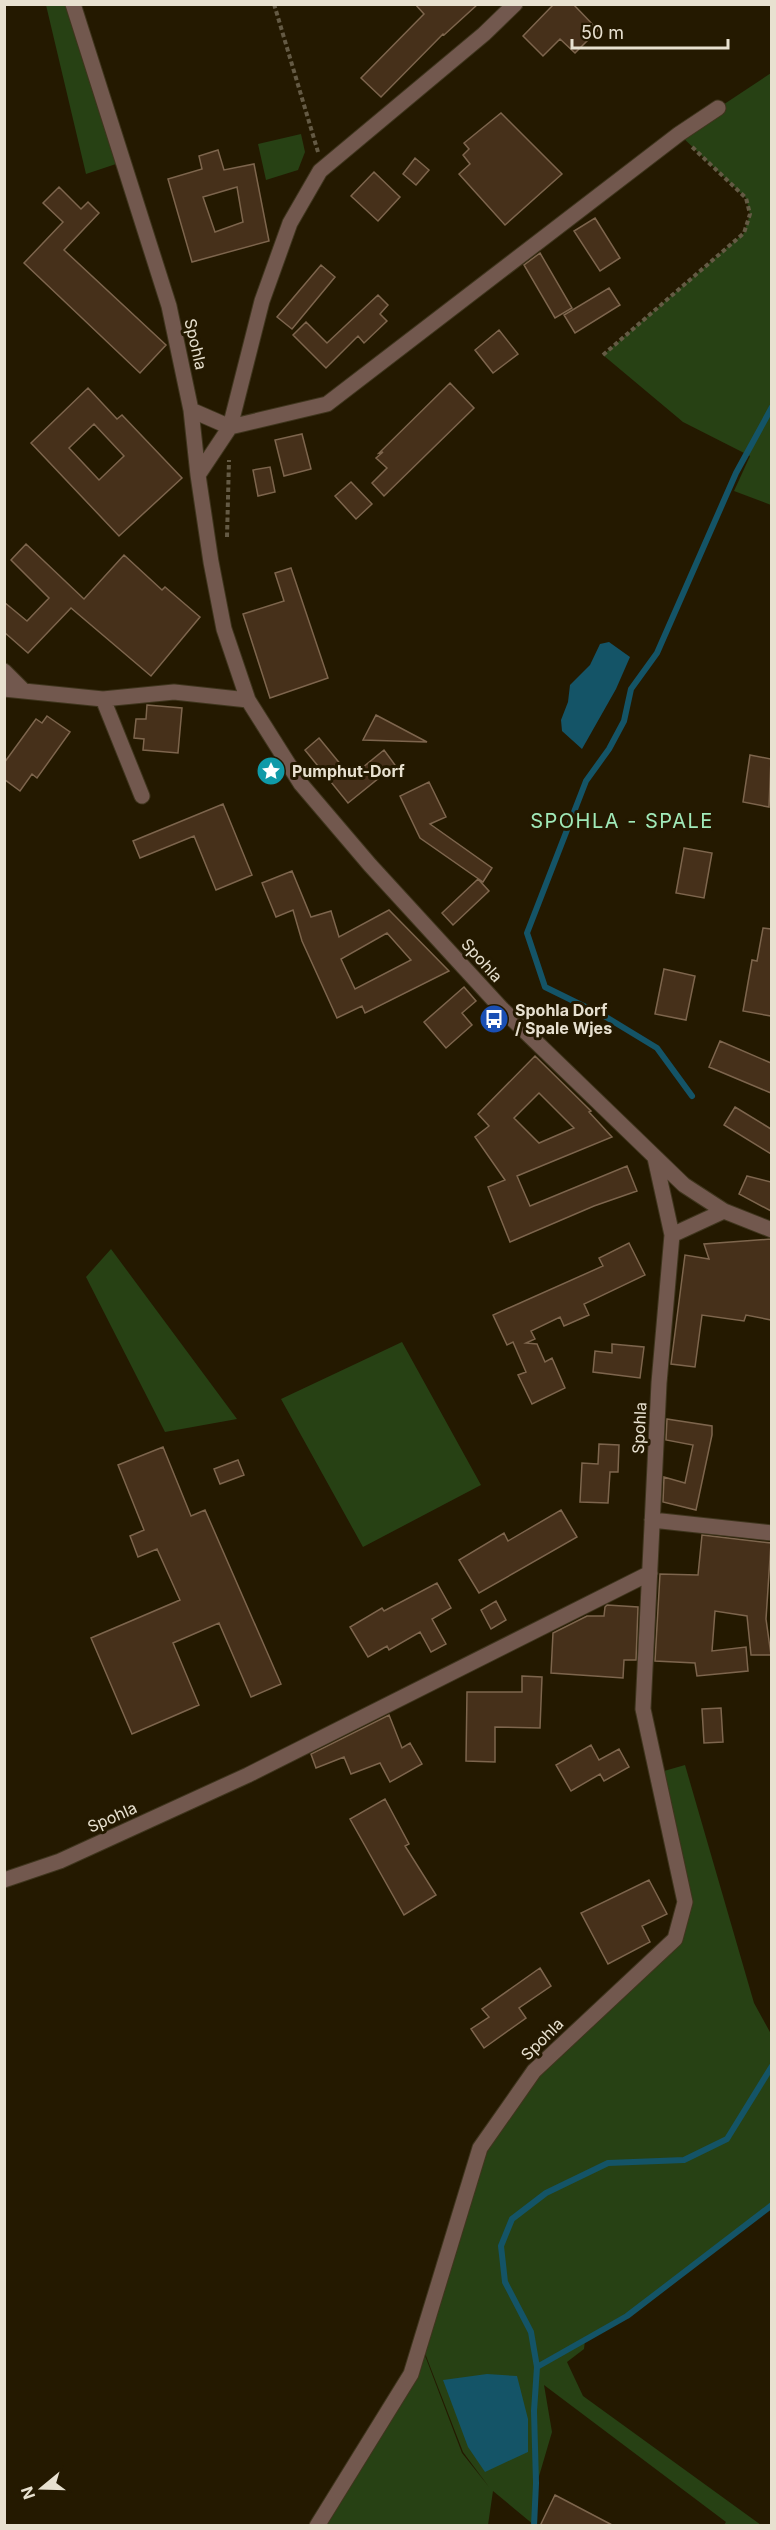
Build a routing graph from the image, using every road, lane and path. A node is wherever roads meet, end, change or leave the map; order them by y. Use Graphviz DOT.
graph roads {
  1 [pos="73,4"];
  2 [pos="274,4"];
  3 [pos="515,4"];
  4 [pos="718,108"];
  5 [pos="679,134"];
  6 [pos="320,171"];
  7 [pos="603,355"];
  8 [pos="191,410"];
  9 [pos="230,427"];
  10 [pos="198,475"];
  11 [pos="227,544"];
  12 [pos="4,670"];
  13 [pos="4,690"];
  14 [pos="24,691"];
  15 [pos="103,699"];
  16 [pos="248,700"];
  17 [pos="142,796"];
  18 [pos="655,1158"];
  19 [pos="724,1211"];
  20 [pos="771,1230"];
  21 [pos="672,1235"];
  22 [pos="652,1520"];
  23 [pos="771,1533"];
  24 [pos="650,1573"];
  25 [pos="4,1880"];
  26 [pos="317,2526"];
  1 -- 8 [label="street, Spohla"];
  2 -- 6 [label="path"];
  3 -- 6 [label="street"];
  4 -- 5 [label="street"];
  5 -- 7 [label="path"];
  5 -- 9 [label="street"];
  6 -- 9 [label="street"];
  8 -- 9 [label="street"];
  8 -- 10 [label="street, Spohla"];
  9 -- 10 [label="street"];
  9 -- 11 [label="path"];
  10 -- 16 [label="street, Spohla"];
  12 -- 14 [label="street"];
  13 -- 14 [label="street"];
  14 -- 15 [label="street"];
  15 -- 16 [label="street"];
  15 -- 17 [label="street"];
  16 -- 18 [label="street, Spohla"];
  18 -- 19 [label="street, Spohla"];
  18 -- 21 [label="street, Spohla"];
  19 -- 20 [label="street, Spohla"];
  19 -- 21 [label="street"];
  21 -- 22 [label="street, Spohla"];
  22 -- 23 [label="street"];
  22 -- 24 [label="street, Spohla"];
  24 -- 25 [label="street, Spohla"];
  24 -- 26 [label="street, Spohla"];
}
